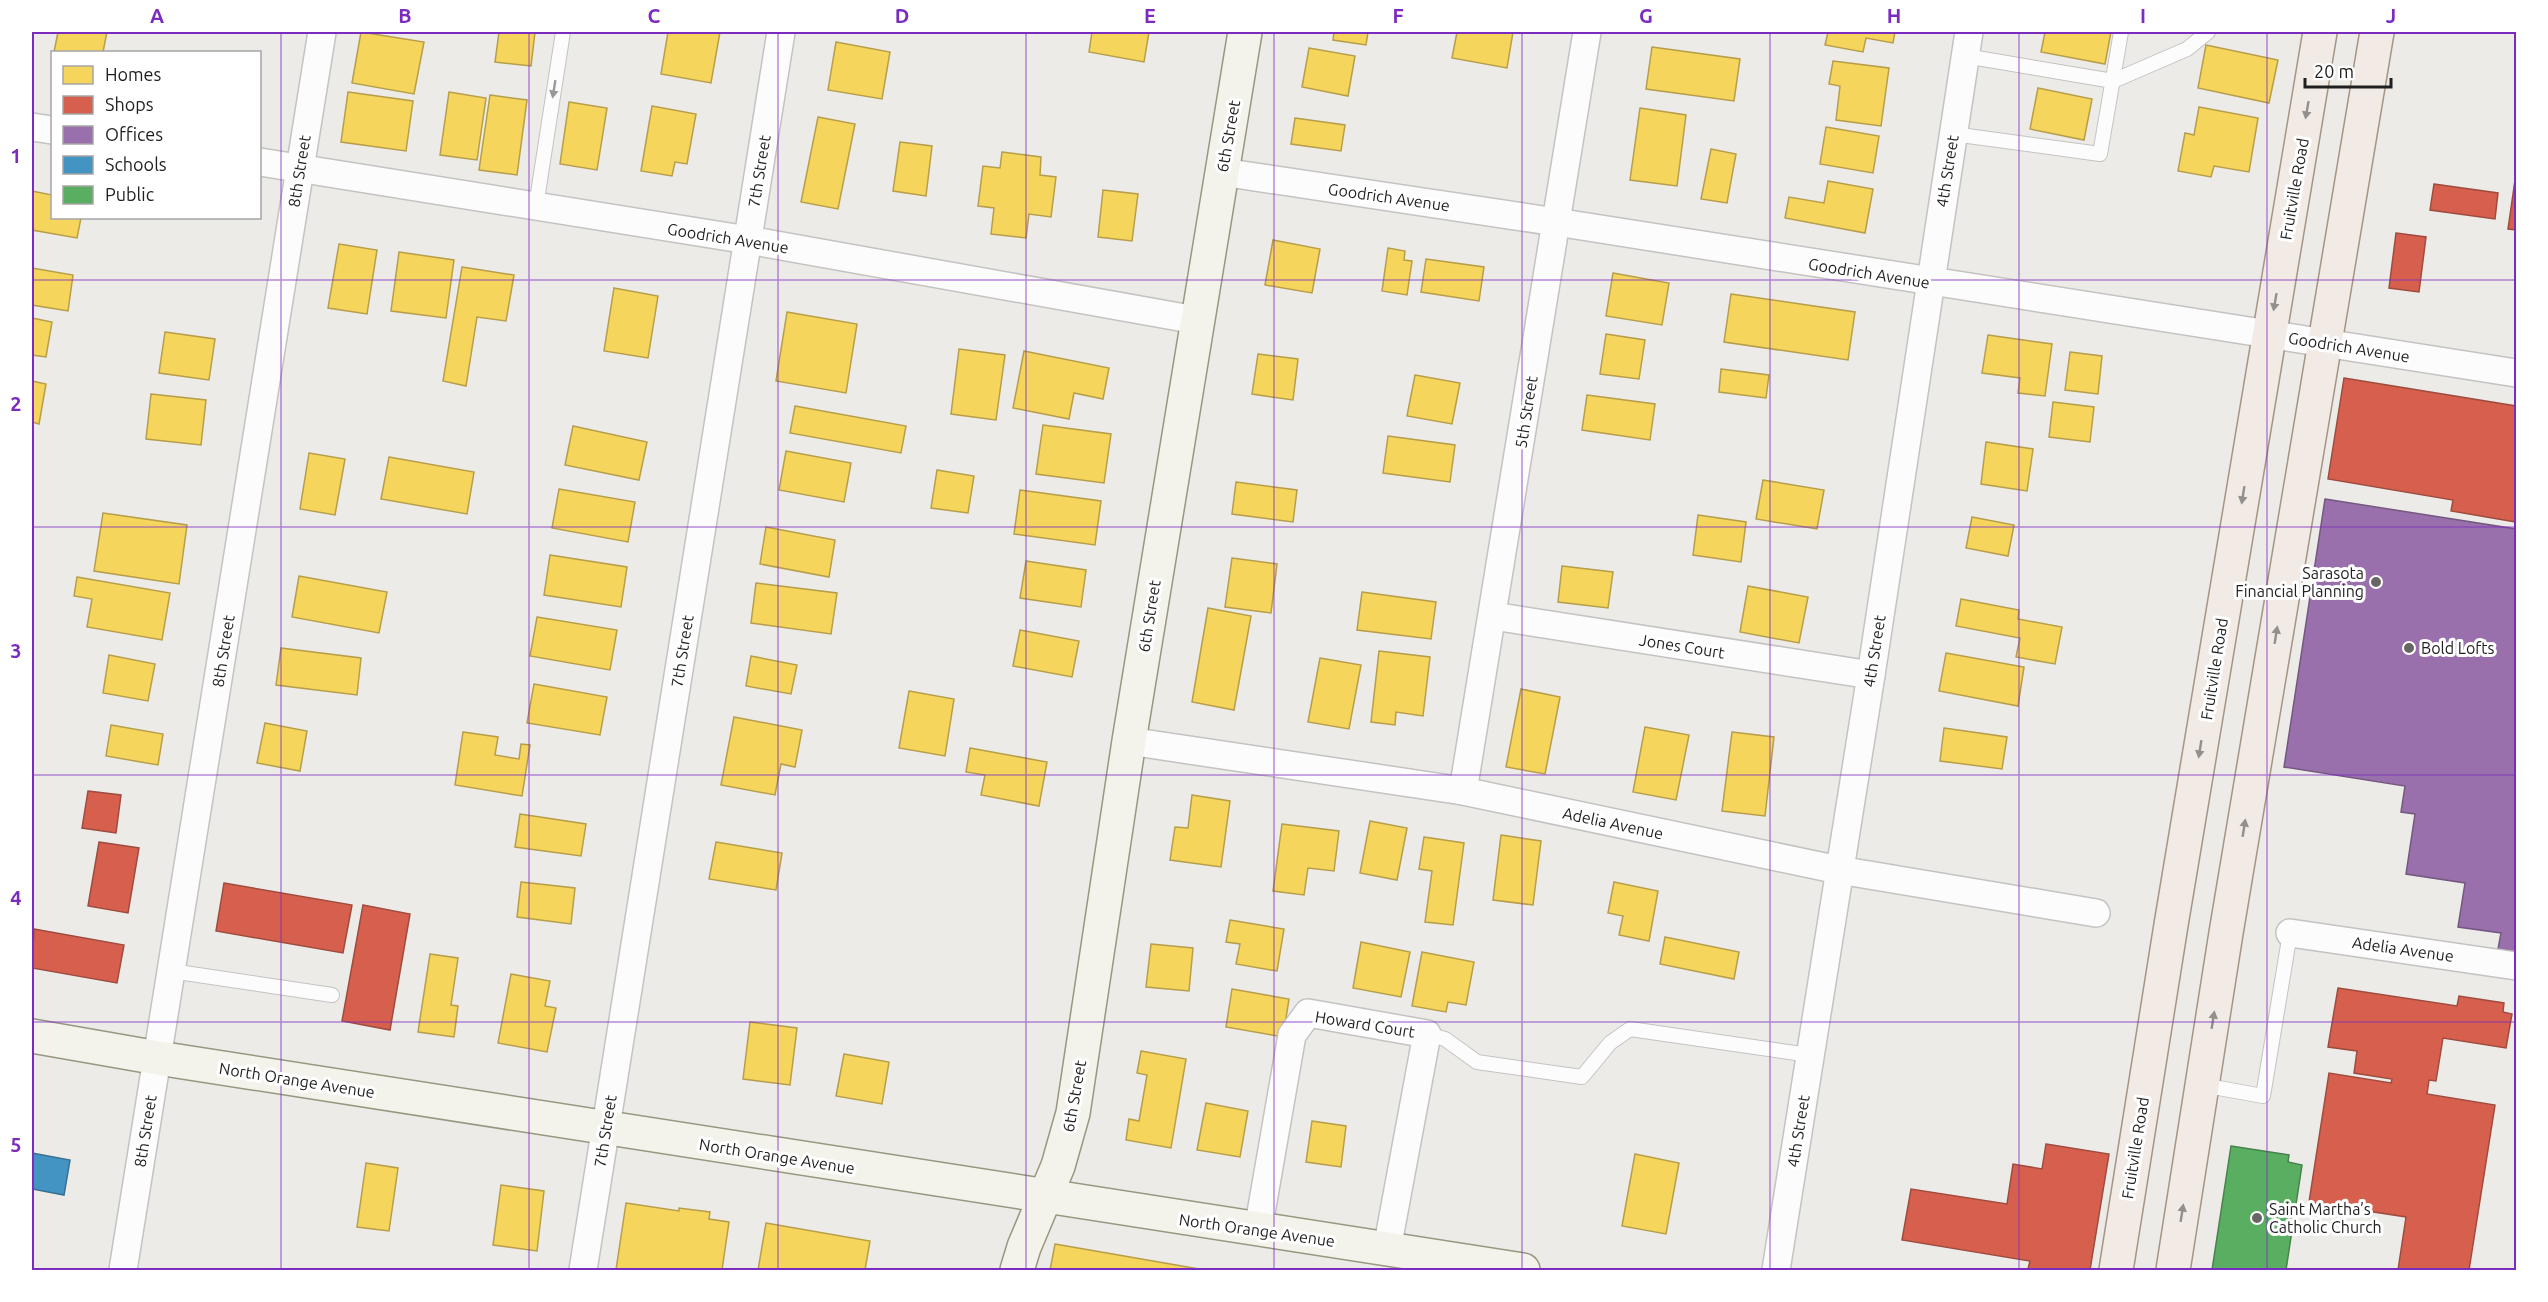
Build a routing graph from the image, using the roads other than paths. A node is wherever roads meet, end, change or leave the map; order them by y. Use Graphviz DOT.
graph roads {
  1 [pos="322,32"];
  2 [pos="563,32"];
  3 [pos="781,32"];
  4 [pos="1245,32"];
  5 [pos="1587,32"];
  6 [pos="2121,32"];
  7 [pos="2208,32"];
  8 [pos="2320,32"];
  9 [pos="2377,32"];
  10 [pos="1967,44"];
  11 [pos="2113,81"];
  12 [pos="32,127"];
  13 [pos="51,130"];
  14 [pos="1953,134"];
  15 [pos="261,162"];
  16 [pos="300,168"];
  17 [pos="1221,172"];
  18 [pos="536,206"];
  19 [pos="1556,222"];
  20 [pos="748,240"];
  21 [pos="1929,282"];
  22 [pos="1196,320"];
  23 [pos="2270,334"];
  24 [pos="2325,344"];
  25 [pos="2517,374"];
  26 [pos="1493,616"];
  27 [pos="1871,675"];
  28 [pos="1129,741"];
  29 [pos="1463,791"];
  30 [pos="1839,870"];
  31 [pos="2096,914"];
  32 [pos="2290,933"];
  33 [pos="2517,966"];
  34 [pos="171,971"];
  35 [pos="332,995"];
  36 [pos="1427,1034"];
  37 [pos="32,1036"];
  38 [pos="1809,1055"];
  39 [pos="158,1058"];
  40 [pos="2202,1085"];
  41 [pos="605,1129"];
  42 [pos="1046,1198"];
  43 [pos="1258,1230"];
  44 [pos="1387,1249"];
  45 [pos="123,1270"];
  46 [pos="583,1270"];
  47 [pos="1017,1270"];
  48 [pos="1522,1270"];
  49 [pos="1776,1270"];
  50 [pos="2116,1270"];
  51 [pos="2173,1270"];
  1 -- 16 [label="street, 8th Street"];
  2 -- 18 [label="lane, one-way"];
  3 -- 20 [label="street, 7th Street"];
  4 -- 17 [label="street, 6th Street"];
  5 -- 19 [label="street, 5th Street"];
  6 -- 11 [label="lane"];
  7 -- 11 [label="lane"];
  8 -- 23 [label="main road, Fruitville Road, one-way"];
  9 -- 24 [label="main road"];
  10 -- 11 [label="lane"];
  10 -- 14 [label="street, 4th Street"];
  11 -- 14 [label="lane"];
  12 -- 13 [label="street"];
  14 -- 21 [label="street, 4th Street"];
  15 -- 16 [label="street, Goodrich Avenue"];
  16 -- 18 [label="street, Goodrich Avenue"];
  16 -- 34 [label="street, 8th Street"];
  17 -- 19 [label="street, Goodrich Avenue"];
  17 -- 22 [label="street, 6th Street"];
  18 -- 20 [label="street, Goodrich Avenue"];
  19 -- 21 [label="street, Goodrich Avenue"];
  19 -- 26 [label="street, 5th Street"];
  20 -- 22 [label="street, Goodrich Avenue"];
  20 -- 41 [label="street, 7th Street"];
  21 -- 23 [label="street, Goodrich Avenue"];
  21 -- 27 [label="street, 4th Street"];
  22 -- 28 [label="street, 6th Street"];
  23 -- 24 [label="street, Goodrich Avenue"];
  23 -- 50 [label="main road, Fruitville Road, one-way"];
  24 -- 25 [label="street, Goodrich Avenue"];
  40 -- 24 [label="main road, one-way"];
  26 -- 27 [label="street, Jones Court"];
  26 -- 29 [label="street, 5th Street"];
  27 -- 30 [label="street, 4th Street"];
  28 -- 29 [label="street, Adelia Avenue"];
  28 -- 42 [label="street, 6th Street"];
  29 -- 30 [label="street, Adelia Avenue"];
  30 -- 31 [label="street, Adelia Avenue"];
  30 -- 38 [label="street, 4th Street"];
  32 -- 33 [label="street, Adelia Avenue"];
  32 -- 40 [label="lane"];
  34 -- 35 [label="lane"];
  34 -- 39 [label="street, 8th Street"];
  36 -- 38 [label="lane"];
  36 -- 43 [label="street, Howard Court"];
  36 -- 44 [label="street, Howard Court"];
  37 -- 39 [label="street, North Orange Avenue"];
  38 -- 49 [label="street, 4th Street"];
  39 -- 41 [label="street, North Orange Avenue"];
  39 -- 45 [label="street, 8th Street"];
  51 -- 40 [label="main road, one-way"];
  41 -- 42 [label="street, North Orange Avenue"];
  41 -- 46 [label="street, 7th Street"];
  42 -- 43 [label="street, North Orange Avenue"];
  42 -- 47 [label="street, 6th Street"];
  43 -- 44 [label="street, North Orange Avenue"];
  44 -- 48 [label="street, North Orange Avenue"];
}
